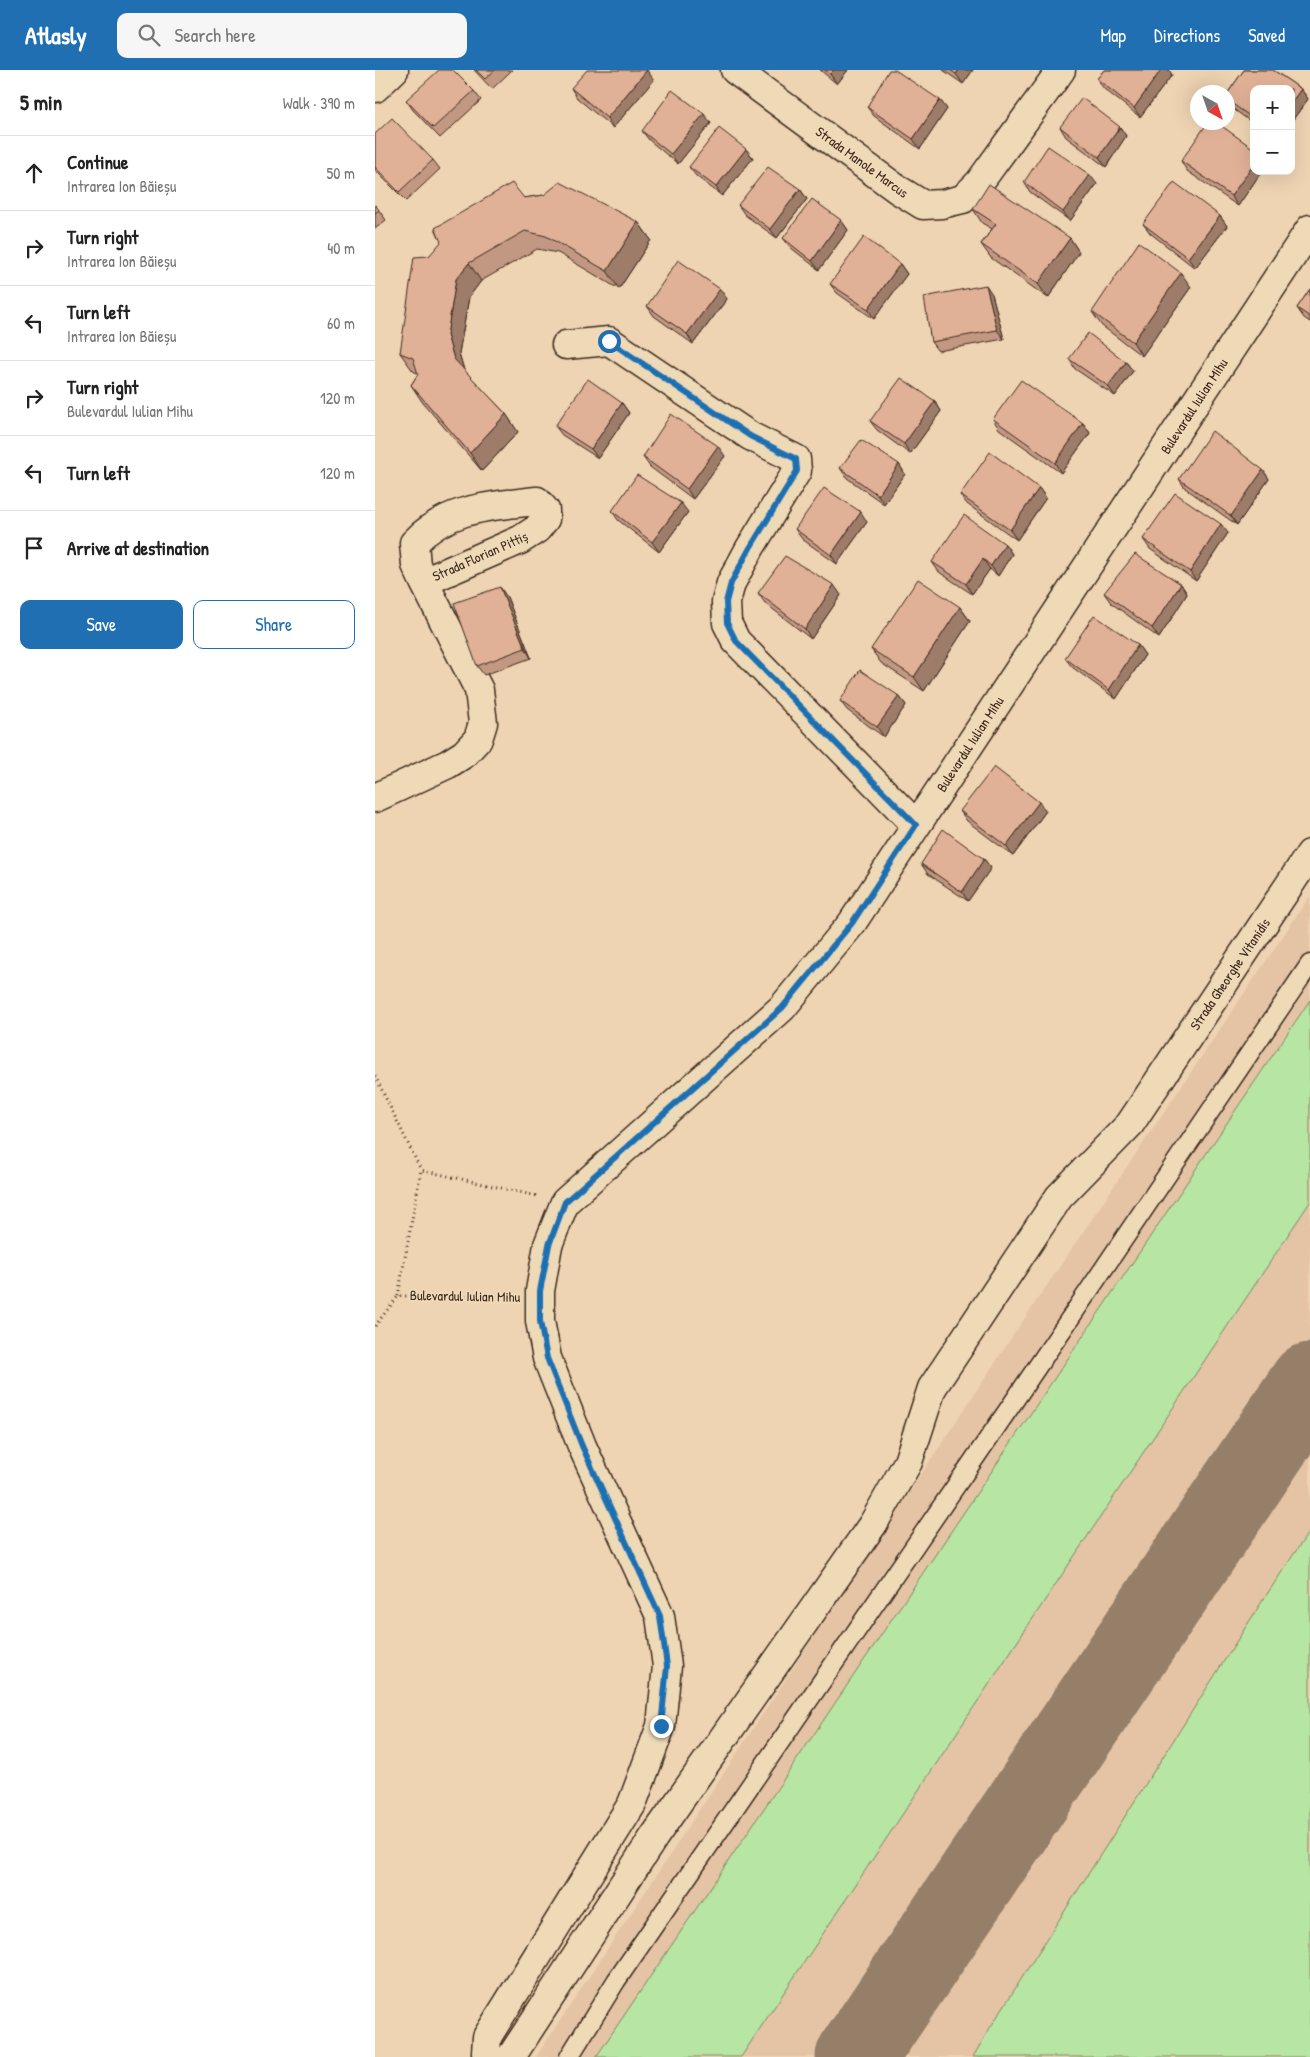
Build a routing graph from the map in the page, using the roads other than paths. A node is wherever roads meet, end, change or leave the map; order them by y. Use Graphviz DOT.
graph roads {
  1 [pos="394,70"];
  2 [pos="735,70"];
  3 [pos="1061,70"];
  4 [pos="375,88"];
  5 [pos="1310,229"];
  6 [pos="566,345"];
  7 [pos="424,582"];
  8 [pos="375,798"];
  9 [pos="916,825"];
  10 [pos="1310,854"];
  11 [pos="1310,964"];
  12 [pos="490,2057"];
  13 [pos="511,2057"];
  14 [pos="569,2057"];
  1 -- 4 [label="street"];
  2 -- 3 [label="street, Strada Manole Marcus"];
  5 -- 9 [label="street, Bulevardul Iulian Mihu"];
  6 -- 9 [label="street"];
  7 -- 8 [label="street, Strada Florian Pittiș"];
  9 -- 12 [label="street, Bulevardul Iulian Mihu"];
  10 -- 13 [label="street, Strada Gheorghe Vitanidis"];
  11 -- 14 [label="lane"];
}
